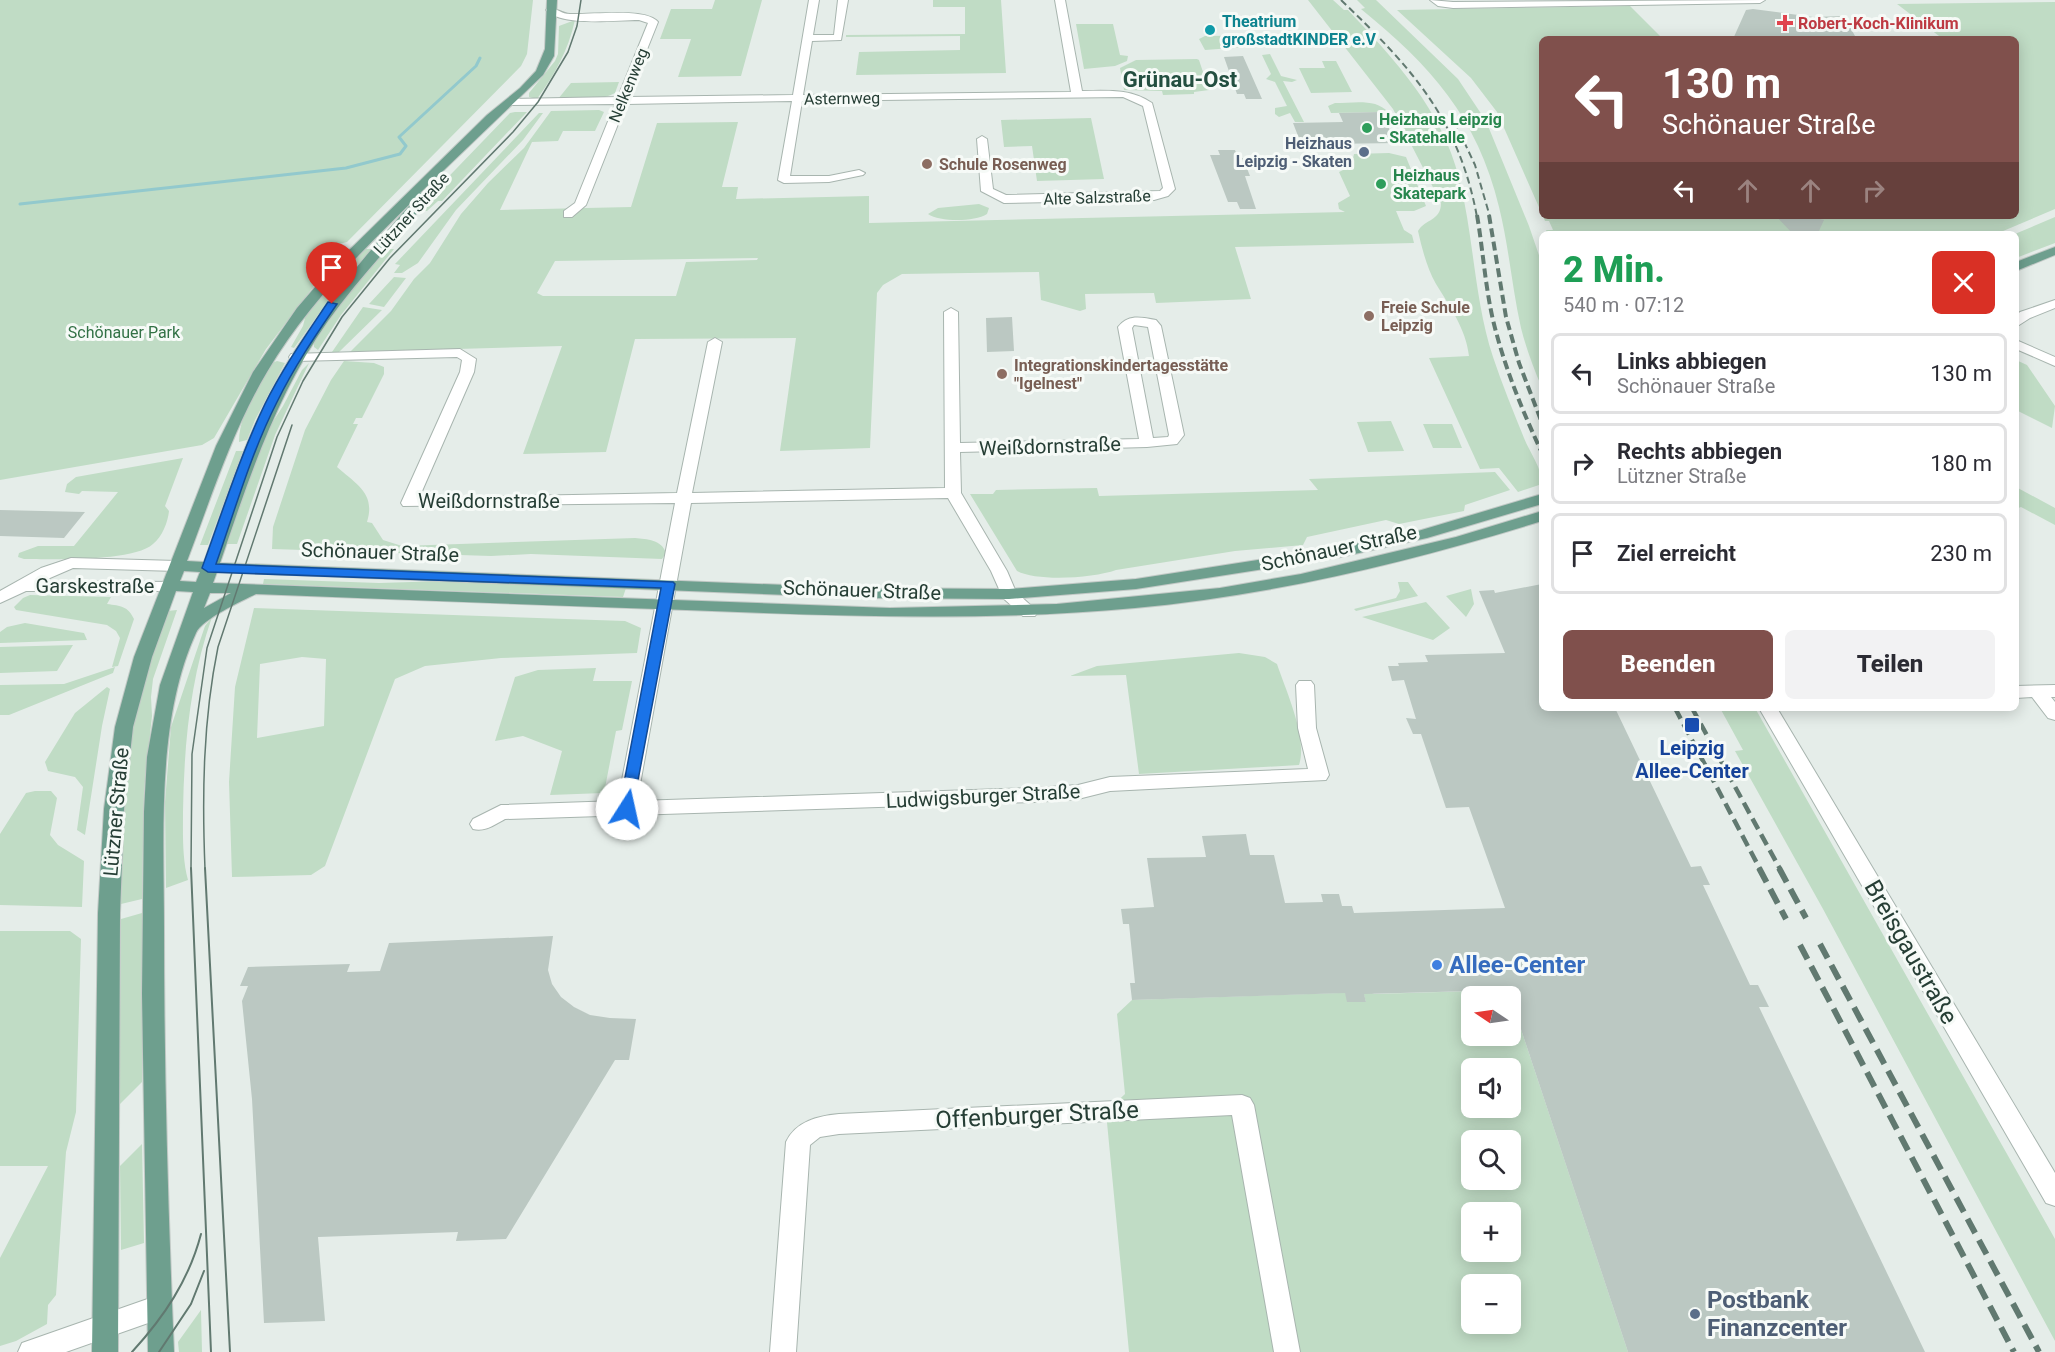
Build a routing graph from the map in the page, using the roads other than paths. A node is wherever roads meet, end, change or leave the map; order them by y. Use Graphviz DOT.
graph roads {
  1 [pos="814,0"];
  2 [pos="843,0"];
  3 [pos="1060,0"];
  4 [pos="1435,0"];
  5 [pos="1760,0"];
  6 [pos="1544,2"];
  7 [pos="551,5"];
  8 [pos="579,18"];
  9 [pos="550,29"];
  10 [pos="806,38"];
  11 [pos="1077,94"];
  12 [pos="797,98"];
  13 [pos="623,101"];
  14 [pos="511,102"];
  15 [pos="982,139"];
  16 [pos="859,173"];
  17 [pos="568,214"];
  18 [pos="2055,251"];
  19 [pos="2019,266"];
  20 [pos="2055,304"];
  21 [pos="302,310"];
  22 [pos="951,312"];
  23 [pos="2019,320"];
  24 [pos="715,342"];
  25 [pos="2019,345"];
  26 [pos="296,357"];
  27 [pos="2055,362"];
  28 [pos="1147,443"];
  29 [pos="952,448"];
  30 [pos="953,492"];
  31 [pos="682,498"];
  32 [pos="1539,501"];
  33 [pos="1539,516"];
  34 [pos="1506,519"];
  35 [pos="177,566"];
  36 [pos="208,568"];
  37 [pos="20,586"];
  38 [pos="170,586"];
  39 [pos="202,587"];
  40 [pos="255,588"];
  41 [pos="666,594"];
  42 [pos="1009,594"];
  43 [pos="0,598"];
  44 [pos="1029,612"];
  45 [pos="1003,613"];
  46 [pos="187,629"];
  47 [pos="1305,685"];
  48 [pos="2046,691"];
  49 [pos="2019,692"];
  50 [pos="1770,711"];
  51 [pos="2055,714"];
  52 [pos="627,809"];
  53 [pos="480,824"];
  54 [pos="2055,1195"];
  55 [pos="159,1306"];
  56 [pos="106,1339"];
  57 [pos="31,1352"];
  58 [pos="162,1352"];
  59 [pos="783,1352"];
  60 [pos="1287,1352"];
  1 -- 10 [label="street"];
  2 -- 10 [label="street"];
  3 -- 11 [label="street"];
  4 -- 6 [label="street"];
  5 -- 6 [label="street"];
  7 -- 8 [label="street, Nelkenweg"];
  7 -- 9 [label="main road, Lützner Straße"];
  8 -- 9 [label="street, Nelkenweg"];
  8 -- 13 [label="street, Nelkenweg"];
  9 -- 14 [label="main road, Lützner Straße"];
  10 -- 12 [label="street"];
  11 -- 12 [label="street, Asternweg"];
  11 -- 15 [label="street, Alte Salzstraße"];
  12 -- 13 [label="street, Asternweg"];
  12 -- 16 [label="street"];
  13 -- 14 [label="street, Asternweg"];
  13 -- 17 [label="street, Nelkenweg"];
  14 -- 21 [label="main road, Lützner Straße"];
  14 -- 26 [label="main road, Lützner Straße"];
  18 -- 19 [label="main road"];
  20 -- 23 [label="street"];
  21 -- 26 [label="main road, Lützner Straße"];
  21 -- 35 [label="main road, Lützner Straße"];
  22 -- 29 [label="street, Weißdornstraße"];
  24 -- 31 [label="street"];
  25 -- 27 [label="street"];
  26 -- 31 [label="street, Weißdornstraße"];
  26 -- 36 [label="main road, Lützner Straße"];
  28 -- 28 [label="street, Weißdornstraße"];
  28 -- 29 [label="street, Weißdornstraße"];
  29 -- 30 [label="street, Weißdornstraße"];
  30 -- 31 [label="street, Weißdornstraße"];
  30 -- 42 [label="street, Weißdornstraße"];
  31 -- 41 [label="street"];
  32 -- 34 [label="main road, Schönauer Straße"];
  33 -- 34 [label="main road, Schönauer Straße"];
  34 -- 42 [label="main road, Schönauer Straße"];
  34 -- 44 [label="main road, Schönauer Straße"];
  35 -- 36 [label="main road, Schönauer Straße"];
  35 -- 37 [label="street, Garskestraße"];
  35 -- 38 [label="main road, Lützner Straße"];
  36 -- 39 [label="main road, Lützner Straße"];
  36 -- 41 [label="main road, Schönauer Straße"];
  37 -- 38 [label="street, Garskestraße"];
  37 -- 43 [label="street, Garskestraße"];
  38 -- 39 [label="main road, Schönauer Straße"];
  38 -- 56 [label="main road, Lützner Straße"];
  39 -- 40 [label="main road, Schönauer Straße"];
  39 -- 46 [label="main road, Lützner Straße"];
  40 -- 41 [label="main road, Schönauer Straße"];
  40 -- 46 [label="main road"];
  41 -- 42 [label="main road, Schönauer Straße"];
  41 -- 45 [label="main road, Schönauer Straße"];
  41 -- 52 [label="street"];
  42 -- 44 [label="street"];
  42 -- 45 [label="street"];
  44 -- 45 [label="main road, Schönauer Straße"];
  46 -- 55 [label="main road, Lützner Straße"];
  47 -- 52 [label="street, Ludwigsburger Straße"];
  48 -- 49 [label="street"];
  48 -- 51 [label="street"];
  50 -- 54 [label="street, Breisgaustraße"];
  52 -- 53 [label="street, Ludwigsburger Straße"];
  55 -- 56 [label="street"];
  55 -- 58 [label="main road, Lützner Straße"];
  56 -- 57 [label="street"];
  59 -- 60 [label="street, Offenburger Straße"];
}
